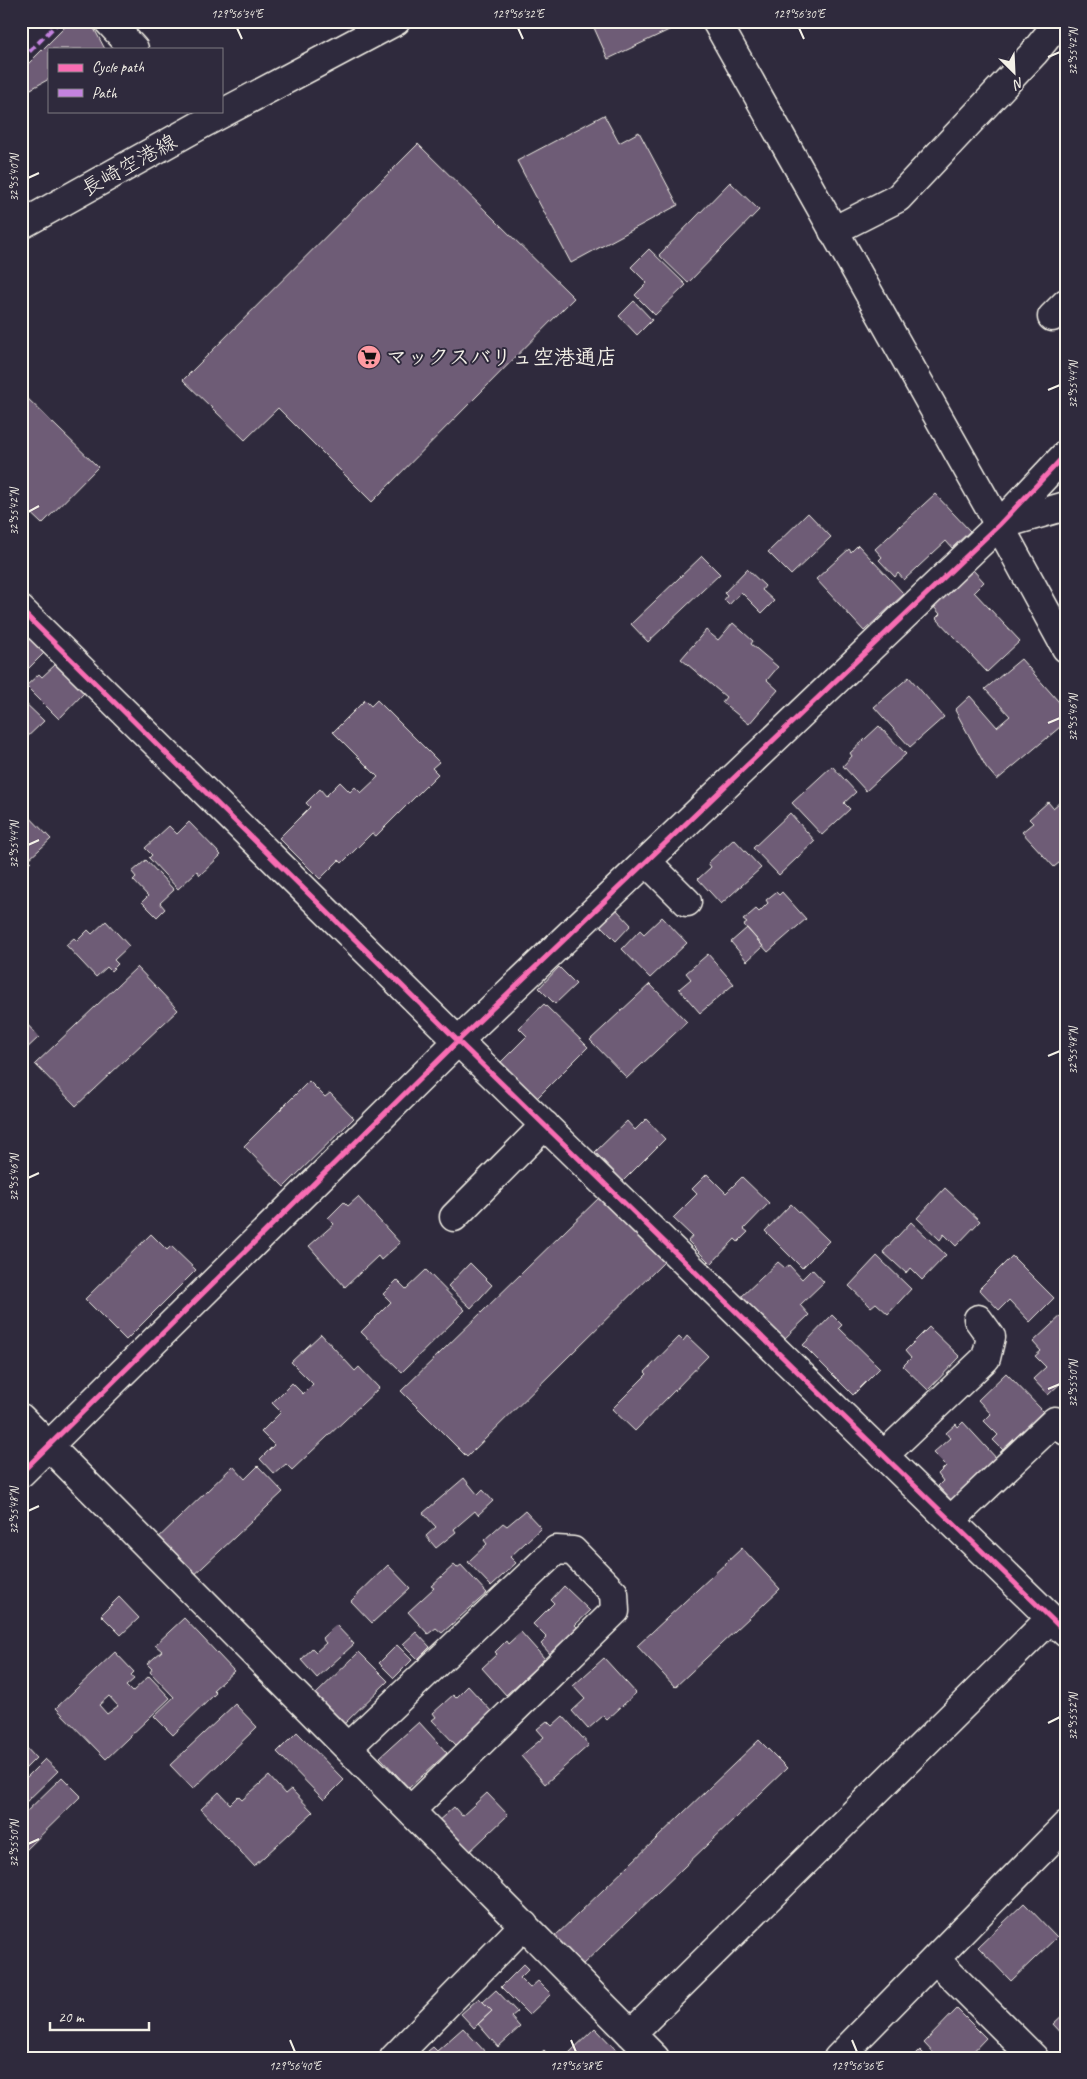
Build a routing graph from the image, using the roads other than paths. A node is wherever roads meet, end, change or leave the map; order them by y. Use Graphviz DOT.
graph roads {
  1 [pos="108,21"];
  2 [pos="396,21"];
  3 [pos="716,21"];
  4 [pos="1060,24"];
  5 [pos="133,48"];
  6 [pos="222,106"];
  7 [pos="199,117"];
  8 [pos="21,225"];
  9 [pos="833,230"];
  10 [pos="1066,454"];
  11 [pos="1066,506"];
  12 [pos="999,525"];
  13 [pos="21,610"];
  14 [pos="1066,648"];
  15 [pos="646,861"];
  16 [pos="687,902"];
  17 [pos="458,1041"];
  18 [pos="545,1125"];
  19 [pos="454,1216"];
  20 [pos="978,1319"];
  21 [pos="21,1418"];
  22 [pos="1066,1431"];
  23 [pos="49,1445"];
  24 [pos="884,1455"];
  25 [pos="21,1473"];
  26 [pos="951,1520"];
  27 [pos="1058,1625"];
  28 [pos="348,1748"];
  29 [pos="411,1810"];
  30 [pos="1066,1825"];
  31 [pos="524,1925"];
  32 [pos="936,1960"];
  33 [pos="632,2034"];
  34 [pos="394,2058"];
  35 [pos="655,2058"];
  36 [pos="838,2058"];
  37 [pos="1034,2058"];
  1 -- 5 [label="street"];
  2 -- 6 [label="street, 長崎空港線"];
  3 -- 9 [label="street"];
  4 -- 9 [label="street"];
  7 -- 8 [label="street, 長崎空港線"];
  9 -- 12 [label="street"];
  10 -- 12 [label="street"];
  11 -- 12 [label="street"];
  12 -- 14 [label="street"];
  12 -- 15 [label="street"];
  13 -- 17 [label="street"];
  15 -- 16 [label="street"];
  15 -- 17 [label="street"];
  17 -- 18 [label="street"];
  17 -- 23 [label="street"];
  18 -- 19 [label="street"];
  18 -- 24 [label="street"];
  20 -- 24 [label="street"];
  21 -- 23 [label="street"];
  22 -- 26 [label="street"];
  23 -- 25 [label="street"];
  23 -- 28 [label="street"];
  24 -- 26 [label="street"];
  26 -- 27 [label="street"];
  27 -- 33 [label="street"];
  28 -- 29 [label="street"];
  28 -- 29 [label="street"];
  29 -- 31 [label="street"];
  30 -- 32 [label="street"];
  31 -- 33 [label="street"];
  31 -- 34 [label="street"];
  32 -- 36 [label="street"];
  32 -- 37 [label="street"];
  33 -- 35 [label="street"];
}
